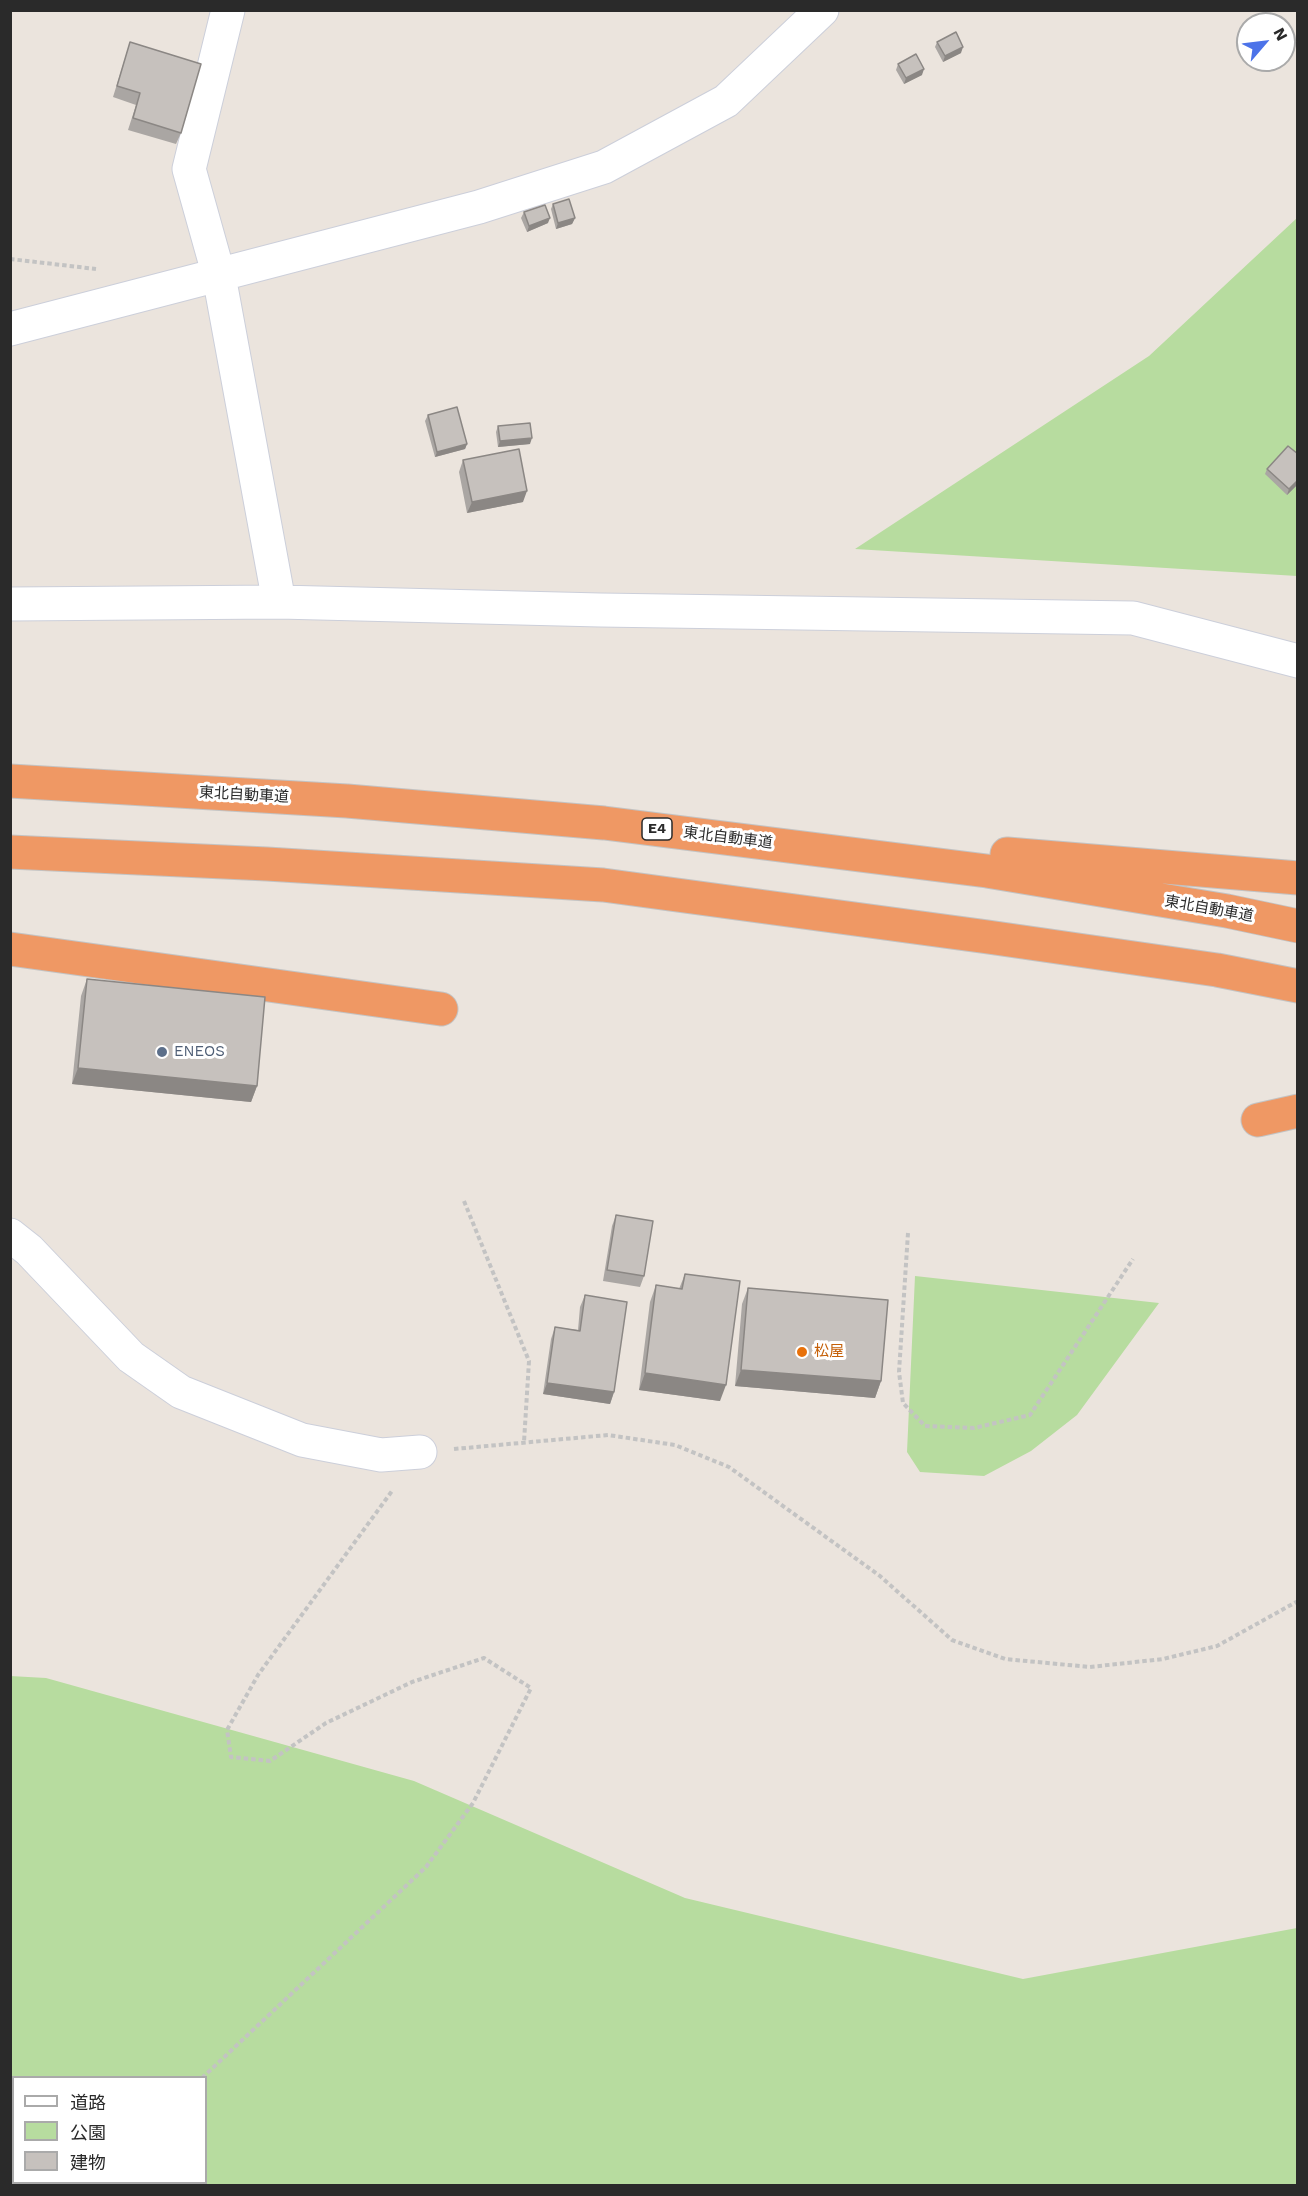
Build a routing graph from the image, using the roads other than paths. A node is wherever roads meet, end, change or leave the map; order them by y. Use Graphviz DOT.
graph roads {
  1 [pos="228,10"];
  2 [pos="822,10"];
  3 [pos="219,276"];
  4 [pos="10,329"];
  5 [pos="279,602"];
  6 [pos="10,604"];
  7 [pos="1298,661"];
  8 [pos="10,781"];
  9 [pos="604,822"];
  10 [pos="10,852"];
  11 [pos="1298,878"];
  12 [pos="1298,926"];
  13 [pos="10,949"];
  14 [pos="1298,986"];
  15 [pos="441,1010"];
  16 [pos="1298,1111"];
  17 [pos="1258,1120"];
  18 [pos="10,1235"];
  19 [pos="420,1452"];
  1 -- 3 [label="street"];
  2 -- 3 [label="street"];
  3 -- 4 [label="street"];
  3 -- 5 [label="street"];
  5 -- 6 [label="street"];
  5 -- 7 [label="street"];
  8 -- 9 [label="highway, 東北自動車道 / E4"];
  9 -- 11 [label="highway"];
  9 -- 12 [label="highway, 東北自動車道 / E4"];
  10 -- 14 [label="highway"];
  13 -- 15 [label="highway"];
  16 -- 17 [label="highway"];
  18 -- 19 [label="street"];
}
